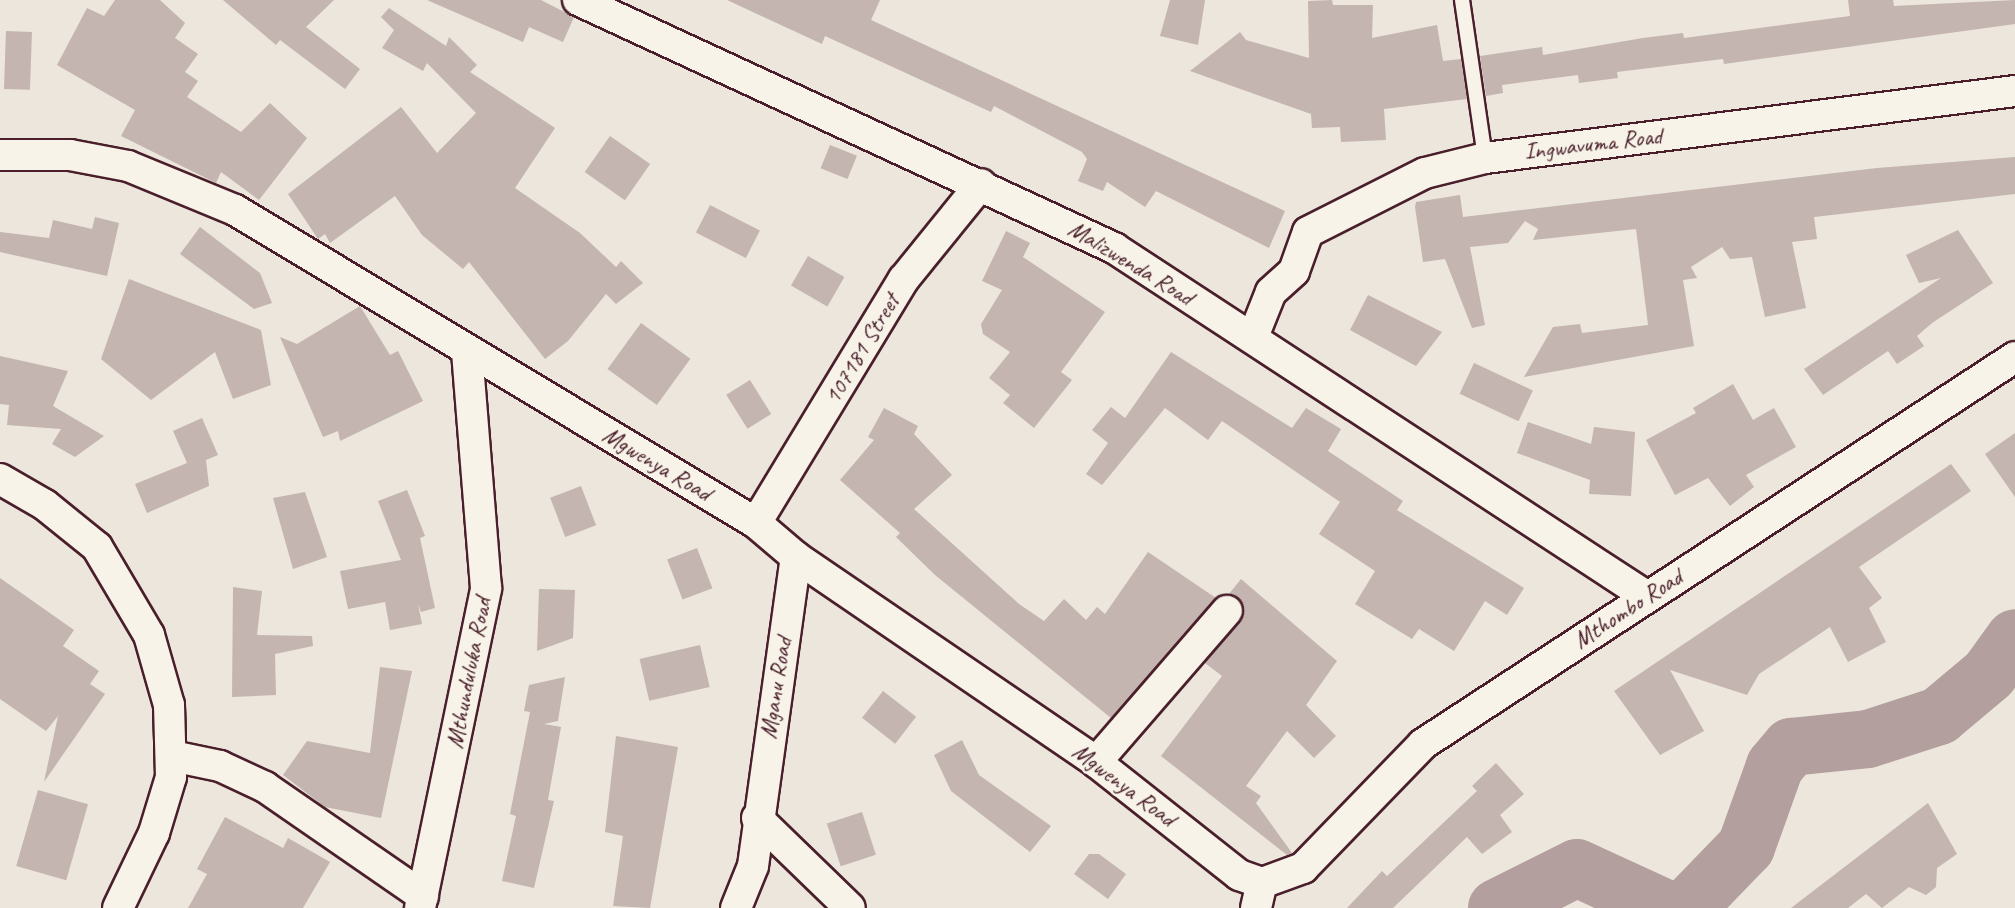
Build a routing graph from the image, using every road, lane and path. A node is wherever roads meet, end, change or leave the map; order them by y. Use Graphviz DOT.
graph roads {
  1 [pos="578,0"];
  2 [pos="1462,0"];
  3 [pos="2015,91"];
  4 [pos="0,155"];
  5 [pos="1485,158"];
  6 [pos="981,184"];
  7 [pos="1253,337"];
  8 [pos="467,352"];
  9 [pos="2015,357"];
  10 [pos="0,479"];
  11 [pos="756,523"];
  12 [pos="796,557"];
  13 [pos="1646,596"];
  14 [pos="1227,611"];
  15 [pos="172,756"];
  16 [pos="1096,762"];
  17 [pos="757,818"];
  18 [pos="1259,895"];
  19 [pos="421,902"];
  20 [pos="118,908"];
  21 [pos="736,908"];
  22 [pos="850,908"];
  1 -- 6 [label="street, Malizwenda Road"];
  2 -- 5 [label="lane"];
  3 -- 5 [label="street, Ingwavuma Road"];
  4 -- 8 [label="street, Mgwenya Road"];
  5 -- 7 [label="street, Ingwavuma Road"];
  6 -- 7 [label="street, Malizwenda Road"];
  6 -- 11 [label="street, 107181 Street"];
  7 -- 13 [label="street, Malizwenda Road"];
  8 -- 11 [label="street, Mgwenya Road"];
  8 -- 19 [label="street, Mthunduluka Road"];
  9 -- 13 [label="street, Mthombo Road"];
  10 -- 15 [label="street"];
  11 -- 12 [label="street, Mgwenya Road"];
  12 -- 16 [label="street, Mgwenya Road"];
  12 -- 17 [label="street, Mganu Road"];
  13 -- 18 [label="street, Mthombo Road"];
  14 -- 16 [label="street"];
  15 -- 19 [label="street"];
  15 -- 20 [label="street"];
  16 -- 18 [label="street, Mgwenya Road"];
  17 -- 21 [label="street, Mganu Road"];
  17 -- 22 [label="street"];
}
